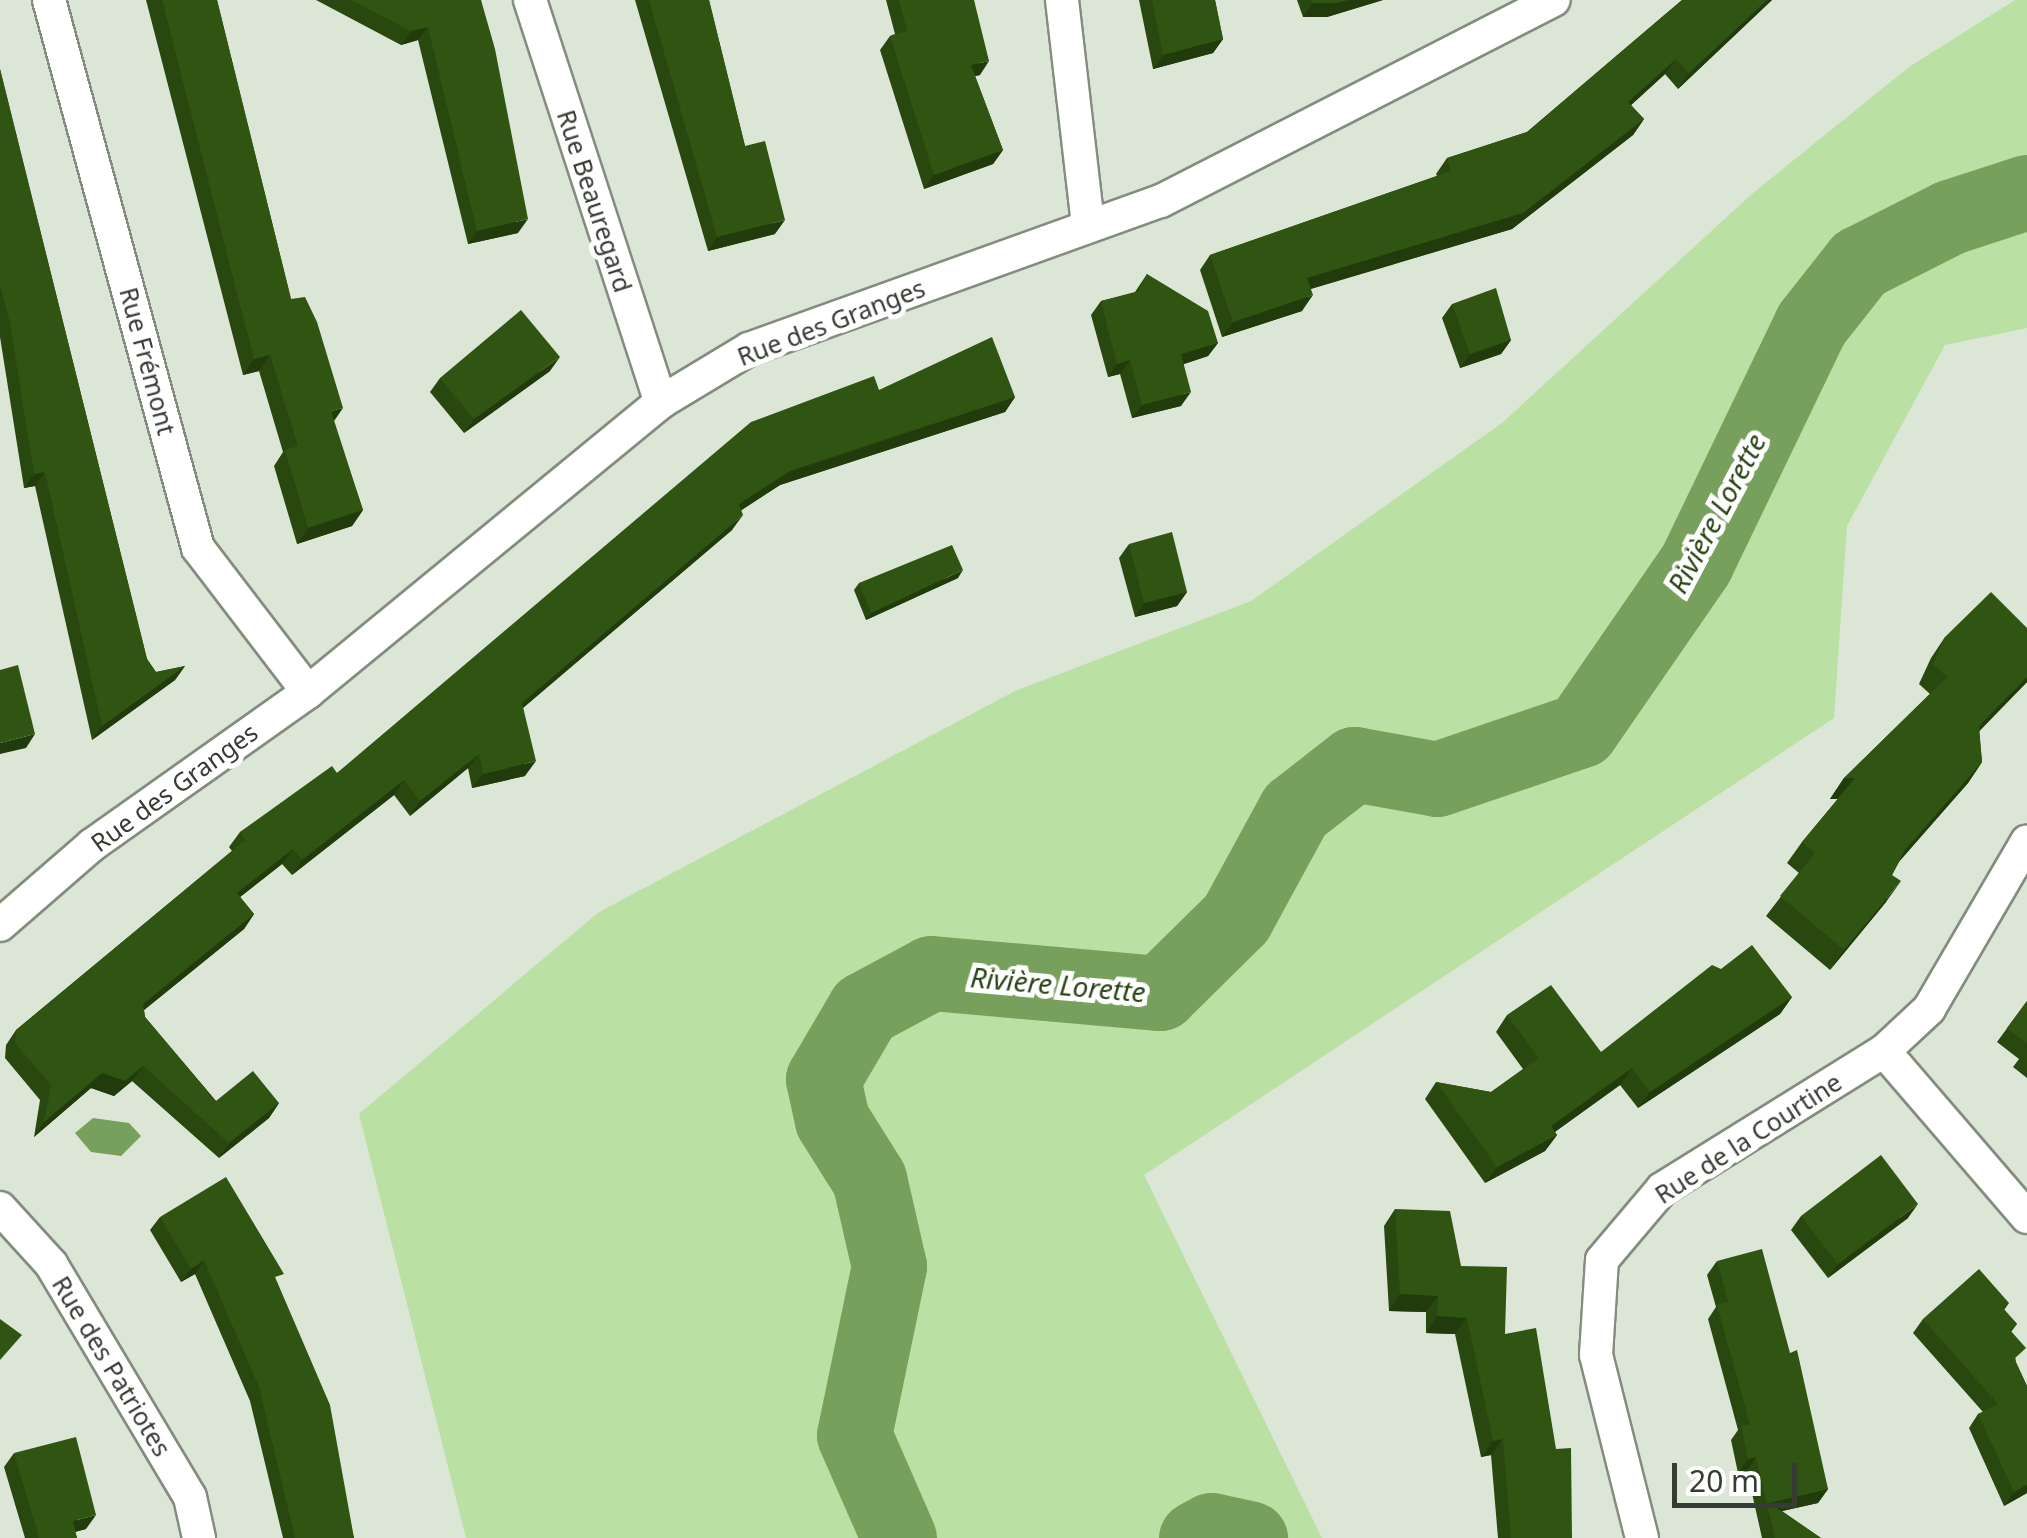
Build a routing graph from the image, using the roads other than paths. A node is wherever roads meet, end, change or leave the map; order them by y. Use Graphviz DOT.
graph roads {
  1 [pos="49,0"];
  2 [pos="530,0"];
  3 [pos="1062,0"];
  4 [pos="1553,0"];
  5 [pos="1088,225"];
  6 [pos="660,402"];
  7 [pos="308,692"];
  8 [pos="2027,840"];
  9 [pos="0,926"];
  10 [pos="1884,1052"];
  11 [pos="0,1208"];
  12 [pos="2027,1217"];
  13 [pos="199,1538"];
  14 [pos="1642,1538"];
  1 -- 7 [label="street, Rue Frémont"];
  2 -- 6 [label="street, Rue Beauregard"];
  3 -- 5 [label="street"];
  4 -- 5 [label="street, Rue des Granges"];
  5 -- 6 [label="street, Rue des Granges"];
  6 -- 7 [label="street, Rue des Granges"];
  7 -- 9 [label="street, Rue des Granges"];
  8 -- 10 [label="street, Rue de la Courtine"];
  10 -- 12 [label="street"];
  10 -- 14 [label="street, Rue de la Courtine"];
  11 -- 13 [label="street, Rue des Patriotes"];
}
